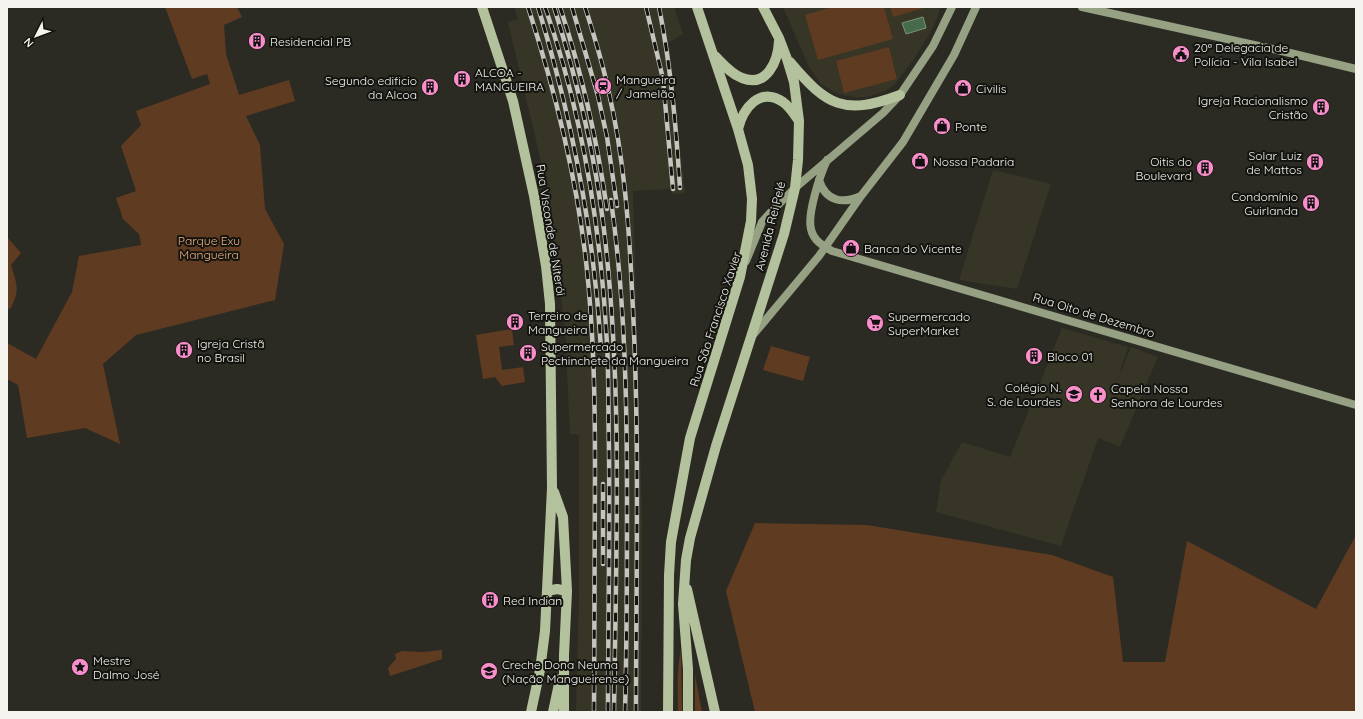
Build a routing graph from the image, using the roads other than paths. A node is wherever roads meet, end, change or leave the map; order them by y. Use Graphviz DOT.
graph roads {
  1 [pos="482,7"];
  2 [pos="697,7"];
  3 [pos="763,7"];
  4 [pos="952,7"];
  5 [pos="976,7"];
  6 [pos="1082,7"];
  7 [pos="779,38"];
  8 [pos="713,53"];
  9 [pos="787,59"];
  10 [pos="1356,69"];
  11 [pos="900,95"];
  12 [pos="799,121"];
  13 [pos="738,130"];
  14 [pos="827,160"];
  15 [pos="819,180"];
  16 [pos="795,188"];
  17 [pos="861,196"];
  18 [pos="825,248"];
  19 [pos="740,277"];
  20 [pos="752,335"];
  21 [pos="1356,405"];
  22 [pos="552,488"];
  23 [pos="686,580"];
  24 [pos="546,591"];
  25 [pos="567,591"];
  26 [pos="564,655"];
  27 [pos="531,712"];
  28 [pos="553,712"];
  29 [pos="564,712"];
  30 [pos="668,712"];
  31 [pos="688,712"];
  32 [pos="715,712"];
  1 -- 22 [label="main road, Rua Visconde de Niterói"];
  2 -- 8 [label="main road, Avenida Rei Pelé"];
  3 -- 7 [label="main road, Avenida Rei Pelé"];
  4 -- 11 [label="main road, Rua São Francisco Xavier"];
  5 -- 17 [label="main road"];
  6 -- 10 [label="main road"];
  7 -- 8 [label="main road"];
  7 -- 9 [label="main road, Avenida Rei Pelé"];
  8 -- 13 [label="main road, Avenida Rei Pelé"];
  9 -- 11 [label="main road"];
  9 -- 12 [label="main road, Avenida Rei Pelé"];
  11 -- 14 [label="main road, Rua São Francisco Xavier"];
  12 -- 13 [label="main road"];
  12 -- 16 [label="main road, Avenida Rei Pelé"];
  13 -- 19 [label="main road, Avenida Rei Pelé"];
  14 -- 15 [label="main road"];
  14 -- 16 [label="main road, Rua São Francisco Xavier"];
  15 -- 17 [label="main road"];
  15 -- 18 [label="main road"];
  16 -- 19 [label="main road, Rua São Francisco Xavier"];
  16 -- 20 [label="main road, Avenida Rei Pelé"];
  17 -- 18 [label="main road"];
  18 -- 20 [label="main road"];
  18 -- 21 [label="main road, Rua Oito de Dezembro"];
  19 -- 30 [label="main road, Rua São Francisco Xavier"];
  20 -- 23 [label="main road"];
  22 -- 24 [label="main road, Rua Visconde de Niterói"];
  22 -- 25 [label="main road, Rua Visconde de Niterói"];
  23 -- 31 [label="main road"];
  23 -- 32 [label="main road"];
  24 -- 25 [label="main road"];
  24 -- 27 [label="main road, Rua Visconde de Niterói"];
  25 -- 26 [label="main road, Rua Visconde de Niterói"];
  26 -- 28 [label="main road"];
  26 -- 29 [label="main road, Rua Visconde de Niterói"];
}
